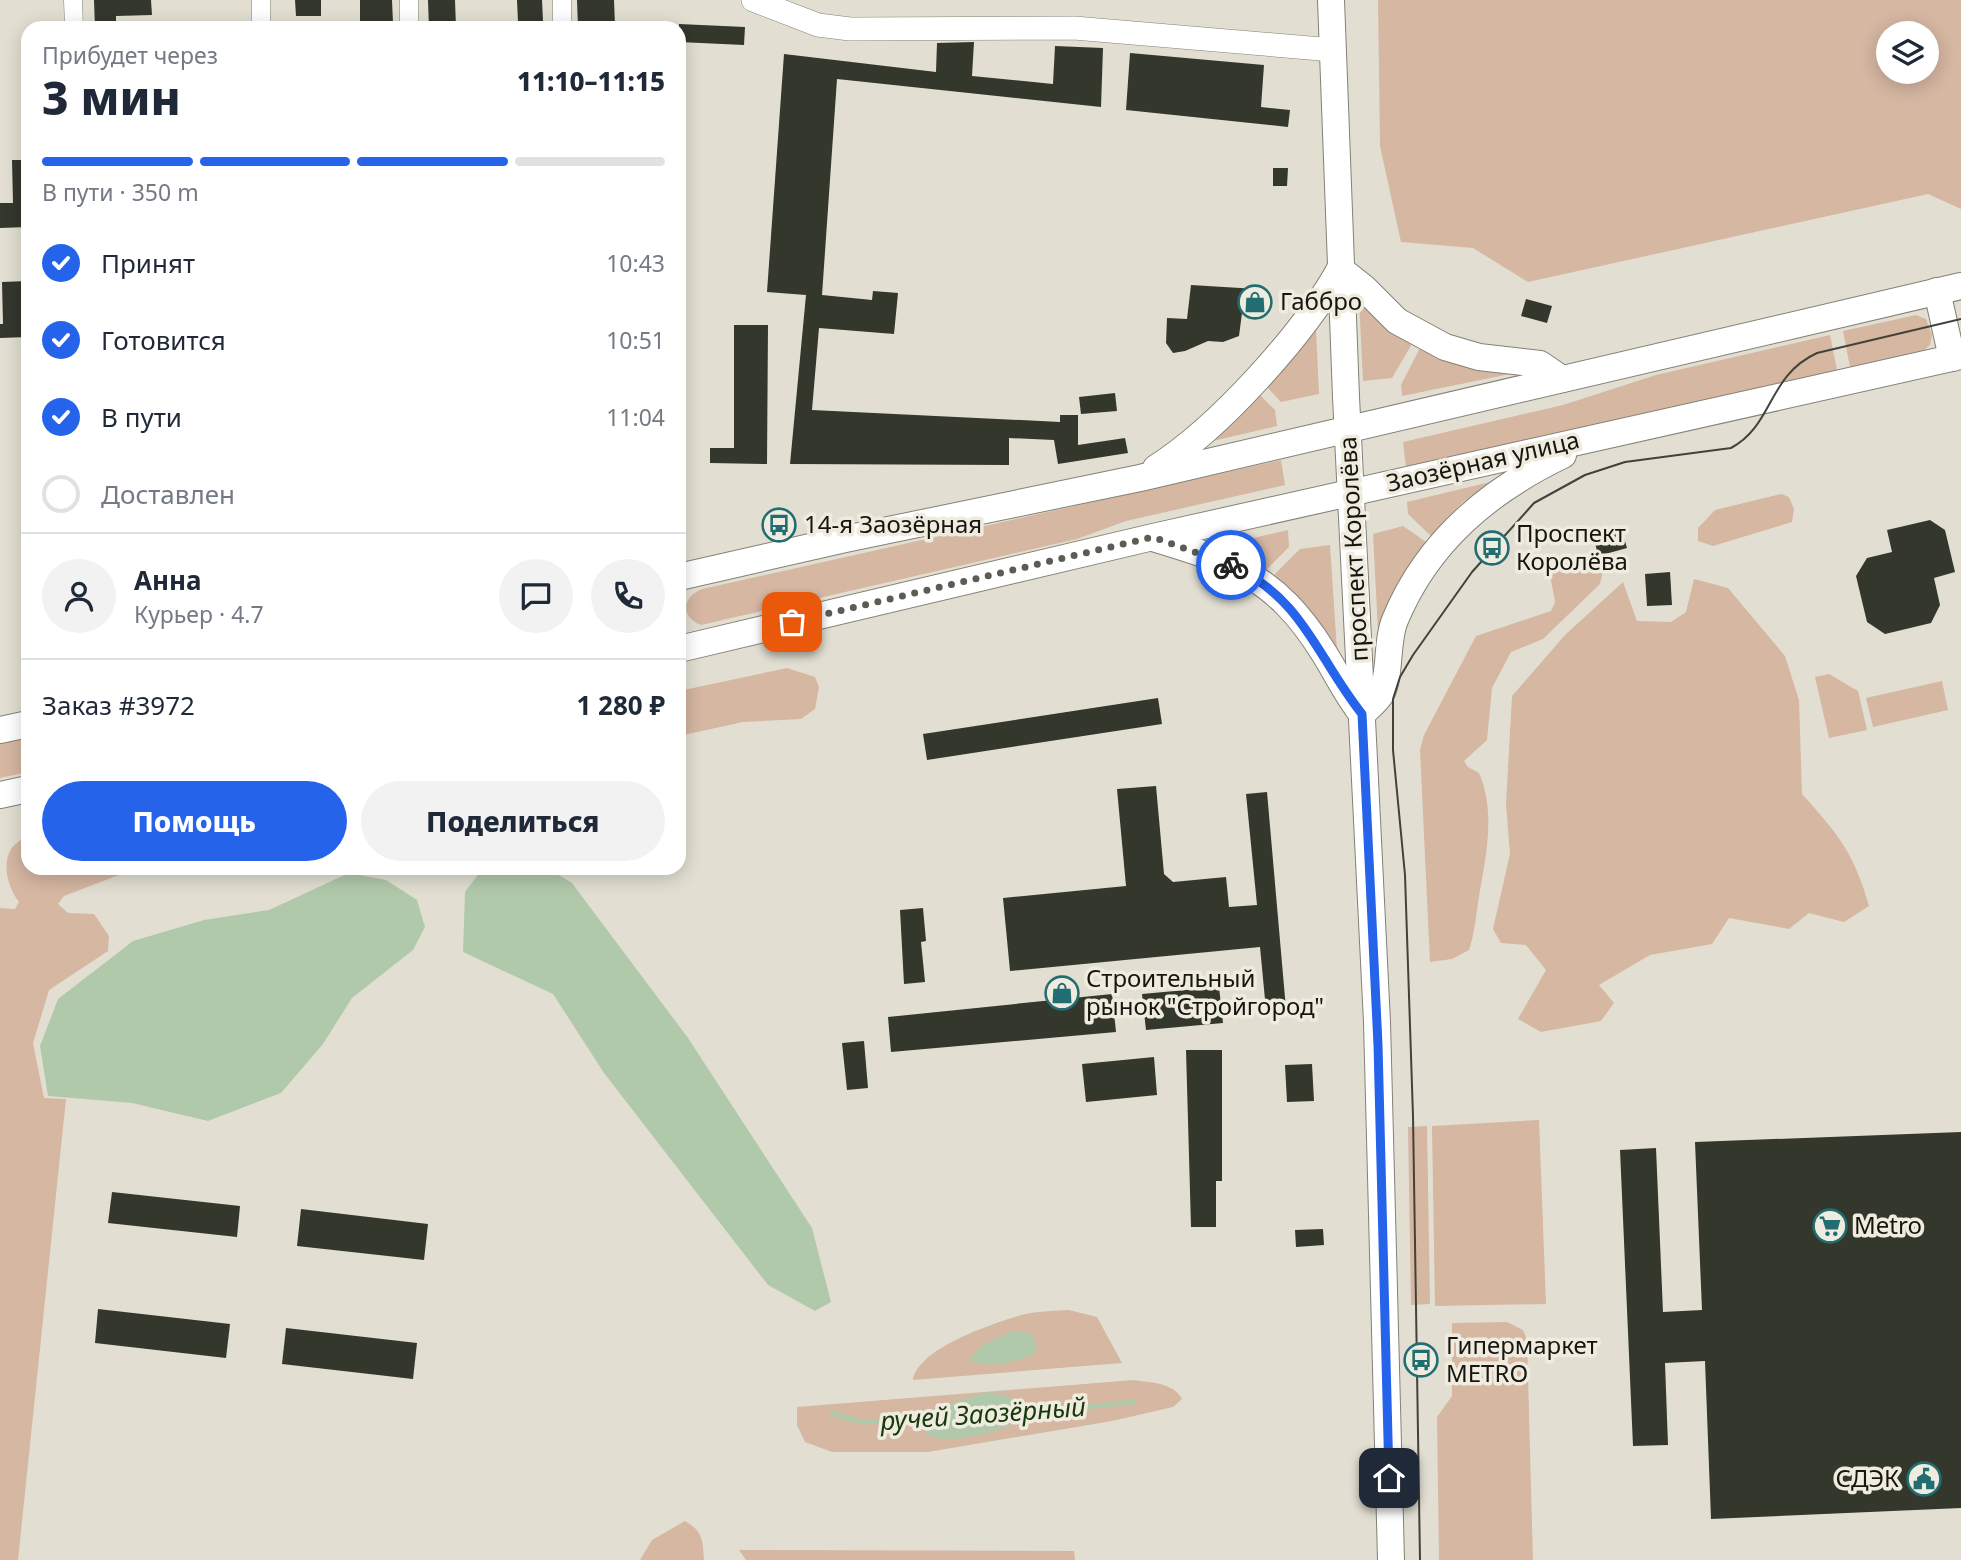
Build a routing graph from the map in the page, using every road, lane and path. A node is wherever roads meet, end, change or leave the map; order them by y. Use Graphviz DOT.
graph roads {
  1 [pos="73,0"];
  2 [pos="261,0"];
  3 [pos="409,0"];
  4 [pos="562,0"];
  5 [pos="753,0"];
  6 [pos="1332,0"];
  7 [pos="74,21"];
  8 [pos="261,21"];
  9 [pos="409,21"];
  10 [pos="562,21"];
  11 [pos="1333,50"];
  12 [pos="1340,269"];
  13 [pos="1949,289"];
  14 [pos="1956,357"];
  15 [pos="1562,380"];
  16 [pos="1347,429"];
  17 [pos="1595,437"];
  18 [pos="1140,478"];
  19 [pos="1350,493"];
  20 [pos="1153,537"];
  21 [pos="686,575"];
  22 [pos="686,644"];
  23 [pos="1362,714"];
  24 [pos="21,726"];
  25 [pos="0,730"];
  26 [pos="21,790"];
  27 [pos="0,795"];
  28 [pos="1391,1560"];
  1 -- 7 [label="street"];
  2 -- 8 [label="street"];
  3 -- 9 [label="street"];
  4 -- 10 [label="street"];
  5 -- 11 [label="street"];
  6 -- 11 [label="main road, проспект Королёва"];
  11 -- 12 [label="main road, проспект Королёва"];
  12 -- 15 [label="main road"];
  12 -- 16 [label="main road, проспект Королёва"];
  12 -- 18 [label="main road"];
  13 -- 14 [label="main road"];
  13 -- 15 [label="main road"];
  14 -- 17 [label="main road, Заозёрная улица"];
  15 -- 16 [label="main road"];
  16 -- 18 [label="main road"];
  16 -- 19 [label="main road, проспект Королёва"];
  17 -- 19 [label="main road, Заозёрная улица"];
  17 -- 23 [label="main road"];
  18 -- 21 [label="main road"];
  19 -- 20 [label="main road, Заозёрная улица"];
  19 -- 23 [label="main road, проспект Королёва"];
  20 -- 22 [label="main road, Заозёрная улица"];
  20 -- 23 [label="main road"];
  23 -- 28 [label="main road, проспект Королёва"];
  24 -- 25 [label="main road"];
  26 -- 27 [label="main road"];
}
